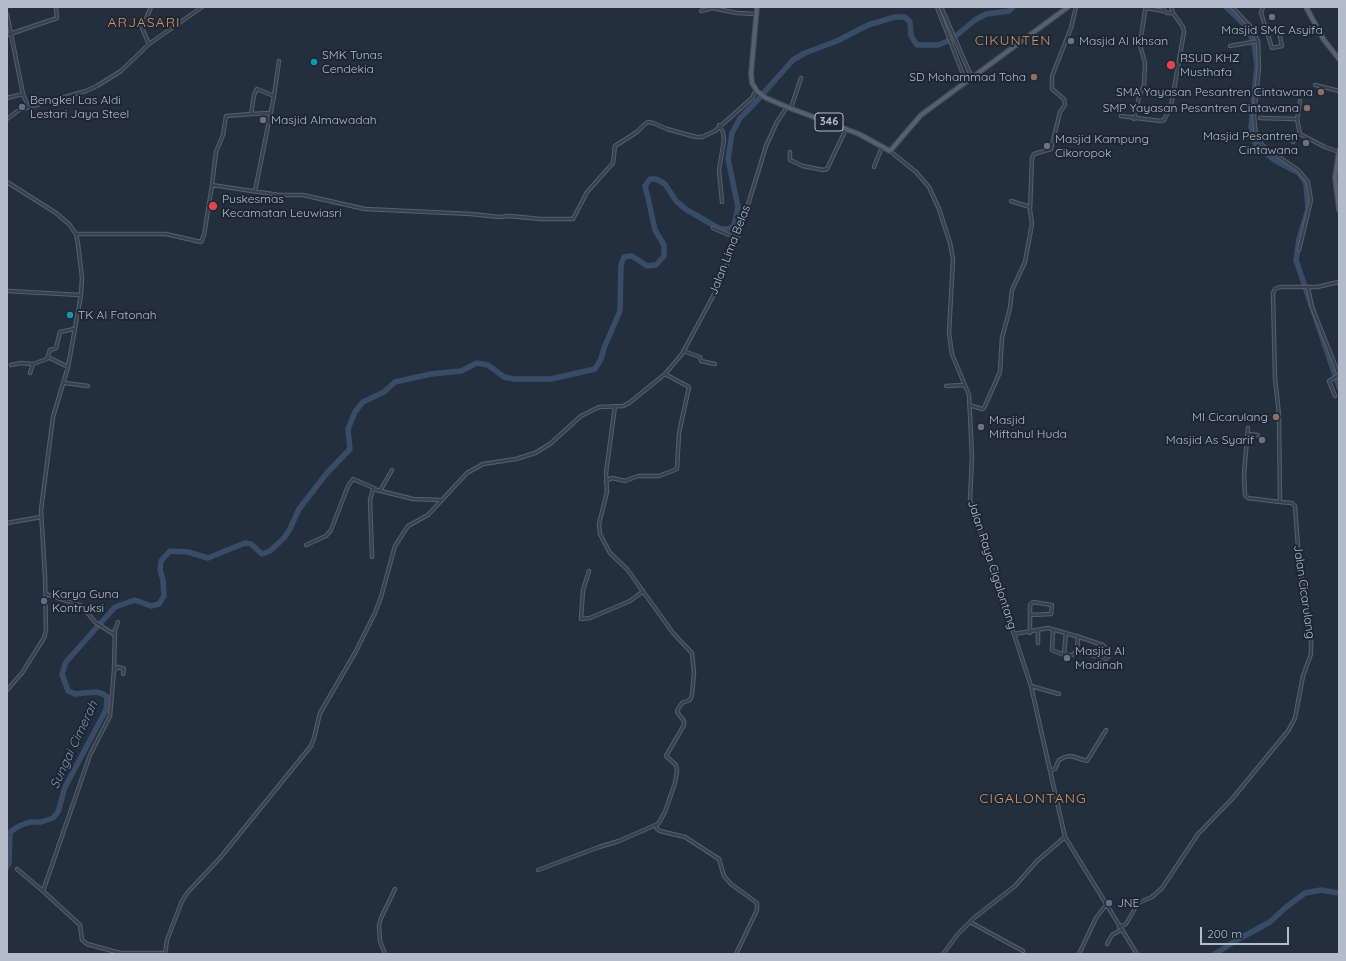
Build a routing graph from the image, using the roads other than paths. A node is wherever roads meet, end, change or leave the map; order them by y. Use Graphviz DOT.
graph roads {
  1 [pos="56,7"];
  2 [pos="151,7"];
  3 [pos="202,7"];
  4 [pos="757,7"];
  5 [pos="938,7"];
  6 [pos="942,7"];
  7 [pos="1068,7"];
  8 [pos="1076,7"];
  9 [pos="1163,7"];
  10 [pos="1171,7"];
  11 [pos="1232,7"];
  12 [pos="1263,7"];
  13 [pos="1306,7"];
  14 [pos="702,11"];
  15 [pos="1164,11"];
  16 [pos="1173,13"];
  17 [pos="7,14"];
  18 [pos="757,14"];
  19 [pos="1279,32"];
  20 [pos="11,33"];
  21 [pos="7,35"];
  22 [pos="954,36"];
  23 [pos="950,38"];
  24 [pos="1258,41"];
  25 [pos="149,44"];
  26 [pos="1230,46"];
  27 [pos="1339,59"];
  28 [pos="279,61"];
  29 [pos="801,78"];
  30 [pos="972,78"];
  31 [pos="967,82"];
  32 [pos="1315,85"];
  33 [pos="757,90"];
  34 [pos="1339,91"];
  35 [pos="23,94"];
  36 [pos="274,96"];
  37 [pos="7,98"];
  38 [pos="1300,101"];
  39 [pos="28,106"];
  40 [pos="789,108"];
  41 [pos="271,113"];
  42 [pos="251,114"];
  43 [pos="1121,116"];
  44 [pos="1260,118"];
  45 [pos="7,119"];
  46 [pos="1134,119"];
  47 [pos="1297,119"];
  48 [pos="719,125"];
  49 [pos="847,128"];
  50 [pos="1300,134"];
  51 [pos="1293,142"];
  52 [pos="882,147"];
  53 [pos="890,151"];
  54 [pos="1339,151"];
  55 [pos="790,152"];
  56 [pos="874,167"];
  57 [pos="7,182"];
  58 [pos="212,185"];
  59 [pos="255,191"];
  60 [pos="1011,201"];
  61 [pos="722,202"];
  62 [pos="1030,207"];
  63 [pos="1339,210"];
  64 [pos="713,228"];
  65 [pos="76,234"];
  66 [pos="739,234"];
  67 [pos="1299,250"];
  68 [pos="1339,282"];
  69 [pos="1306,288"];
  70 [pos="7,291"];
  71 [pos="81,295"];
  72 [pos="74,329"];
  73 [pos="683,351"];
  74 [pos="48,357"];
  75 [pos="33,364"];
  76 [pos="715,364"];
  77 [pos="11,365"];
  78 [pos="68,367"];
  79 [pos="30,373"];
  80 [pos="665,374"];
  81 [pos="1338,376"];
  82 [pos="64,383"];
  83 [pos="965,385"];
  84 [pos="88,386"];
  85 [pos="946,386"];
  86 [pos="1335,396"];
  87 [pos="969,405"];
  88 [pos="615,406"];
  89 [pos="1248,428"];
  90 [pos="1248,434"];
  91 [pos="1258,435"];
  92 [pos="392,470"];
  93 [pos="606,481"];
  94 [pos="374,489"];
  95 [pos="380,491"];
  96 [pos="441,500"];
  97 [pos="1280,502"];
  98 [pos="41,517"];
  99 [pos="7,523"];
  100 [pos="306,545"];
  101 [pos="372,557"];
  102 [pos="589,571"];
  103 [pos="642,592"];
  104 [pos="46,594"];
  105 [pos="1030,615"];
  106 [pos="118,622"];
  107 [pos="1053,630"];
  108 [pos="1038,631"];
  109 [pos="1030,633"];
  110 [pos="1066,633"];
  111 [pos="1014,634"];
  112 [pos="115,635"];
  113 [pos="1078,636"];
  114 [pos="1038,643"];
  115 [pos="1076,651"];
  116 [pos="1064,655"];
  117 [pos="114,670"];
  118 [pos="123,674"];
  119 [pos="1031,686"];
  120 [pos="7,690"];
  121 [pos="1059,694"];
  122 [pos="1106,730"];
  123 [pos="1050,771"];
  124 [pos="656,826"];
  125 [pos="1065,836"];
  126 [pos="17,869"];
  127 [pos="538,870"];
  128 [pos="395,889"];
  129 [pos="43,891"];
  130 [pos="1106,905"];
  131 [pos="970,922"];
  132 [pos="1120,928"];
  133 [pos="1107,944"];
  134 [pos="1023,951"];
  135 [pos="120,953"];
  136 [pos="165,954"];
  137 [pos="385,954"];
  138 [pos="736,954"];
  139 [pos="943,954"];
  140 [pos="1079,954"];
  141 [pos="1137,954"];
  1 -- 20 [label="street"];
  2 -- 25 [label="street"];
  3 -- 25 [label="street"];
  4 -- 18 [label="main road"];
  5 -- 23 [label="street"];
  6 -- 22 [label="street"];
  7 -- 30 [label="main road"];
  8 -- 62 [label="street"];
  9 -- 15 [label="street"];
  10 -- 16 [label="street"];
  11 -- 24 [label="street"];
  12 -- 19 [label="street"];
  13 -- 27 [label="main road"];
  14 -- 18 [label="street"];
  15 -- 16 [label="street"];
  15 -- 46 [label="street"];
  16 -- 46 [label="street"];
  17 -- 20 [label="street"];
  18 -- 33 [label="main road"];
  20 -- 21 [label="street"];
  20 -- 35 [label="street"];
  22 -- 23 [label="street"];
  22 -- 30 [label="street"];
  23 -- 31 [label="street"];
  24 -- 26 [label="street"];
  24 -- 67 [label="street"];
  25 -- 39 [label="street"];
  28 -- 36 [label="street"];
  29 -- 40 [label="street, Jalan Lima Belas"];
  30 -- 31 [label="main road"];
  31 -- 53 [label="main road"];
  32 -- 34 [label="street"];
  33 -- 40 [label="main road, 346"];
  33 -- 48 [label="street"];
  35 -- 37 [label="street"];
  35 -- 39 [label="street"];
  36 -- 41 [label="street"];
  36 -- 42 [label="street"];
  38 -- 47 [label="street"];
  39 -- 45 [label="street"];
  40 -- 49 [label="main road, 346"];
  40 -- 66 [label="street, Jalan Lima Belas"];
  41 -- 42 [label="street"];
  41 -- 59 [label="street"];
  42 -- 58 [label="street"];
  43 -- 46 [label="street"];
  44 -- 47 [label="street"];
  47 -- 50 [label="street"];
  48 -- 59 [label="street"];
  48 -- 61 [label="street"];
  49 -- 52 [label="main road, 346"];
  49 -- 55 [label="street"];
  50 -- 51 [label="street"];
  50 -- 54 [label="street"];
  52 -- 53 [label="main road, 346"];
  52 -- 56 [label="street"];
  53 -- 83 [label="street, Jalan Raya Cigalontang"];
  54 -- 63 [label="main road"];
  57 -- 65 [label="street"];
  58 -- 59 [label="street"];
  58 -- 65 [label="street"];
  60 -- 62 [label="street"];
  62 -- 87 [label="street"];
  64 -- 66 [label="street"];
  65 -- 71 [label="street"];
  66 -- 73 [label="street, Jalan Lima Belas"];
  68 -- 69 [label="street"];
  69 -- 81 [label="street"];
  69 -- 97 [label="street"];
  70 -- 71 [label="street"];
  71 -- 72 [label="street"];
  72 -- 74 [label="street"];
  72 -- 78 [label="street"];
  73 -- 76 [label="street"];
  73 -- 80 [label="street, Jalan Lima Belas"];
  74 -- 75 [label="street"];
  74 -- 78 [label="street"];
  75 -- 77 [label="street"];
  75 -- 79 [label="street"];
  78 -- 82 [label="street"];
  80 -- 88 [label="street, Jalan Lima Belas"];
  80 -- 93 [label="street"];
  81 -- 86 [label="street"];
  82 -- 84 [label="street"];
  82 -- 98 [label="street"];
  83 -- 85 [label="street"];
  83 -- 87 [label="street, Jalan Raya Cigalontang"];
  87 -- 111 [label="street, Jalan Raya Cigalontang"];
  88 -- 93 [label="street"];
  88 -- 96 [label="street, Jalan Lima Belas"];
  89 -- 90 [label="street"];
  90 -- 91 [label="street"];
  90 -- 97 [label="street"];
  92 -- 95 [label="street"];
  93 -- 103 [label="street"];
  94 -- 95 [label="street"];
  94 -- 100 [label="street"];
  94 -- 101 [label="street"];
  95 -- 96 [label="street"];
  96 -- 136 [label="street, Jalan Lima Belas"];
  97 -- 132 [label="street, Jalan Cicarulang"];
  98 -- 99 [label="street"];
  98 -- 104 [label="street"];
  102 -- 103 [label="street"];
  103 -- 124 [label="street"];
  104 -- 112 [label="street"];
  104 -- 120 [label="street"];
  105 -- 105 [label="street"];
  105 -- 109 [label="street"];
  106 -- 112 [label="street"];
  107 -- 108 [label="street"];
  107 -- 110 [label="street"];
  107 -- 116 [label="street"];
  108 -- 109 [label="street"];
  108 -- 114 [label="street"];
  109 -- 111 [label="street"];
  110 -- 113 [label="street"];
  110 -- 116 [label="street"];
  111 -- 119 [label="street, Jalan Raya Cigalontang"];
  112 -- 117 [label="street"];
  113 -- 115 [label="street"];
  113 -- 115 [label="street"];
  115 -- 116 [label="street"];
  117 -- 118 [label="street"];
  117 -- 129 [label="street"];
  119 -- 121 [label="street"];
  119 -- 123 [label="street, Jalan Raya Cigalontang"];
  122 -- 123 [label="street"];
  123 -- 125 [label="street, Jalan Raya Cigalontang"];
  124 -- 127 [label="street"];
  124 -- 138 [label="street"];
  125 -- 130 [label="street, Jalan Raya Cigalontang"];
  125 -- 131 [label="street"];
  126 -- 129 [label="street"];
  128 -- 137 [label="street"];
  129 -- 135 [label="street"];
  130 -- 132 [label="street, Jalan Raya Cigalontang"];
  130 -- 140 [label="street"];
  131 -- 134 [label="street"];
  131 -- 139 [label="street"];
  132 -- 133 [label="street"];
  132 -- 141 [label="street, Jalan Raya Cigalontang"];
  135 -- 136 [label="street"];
}
